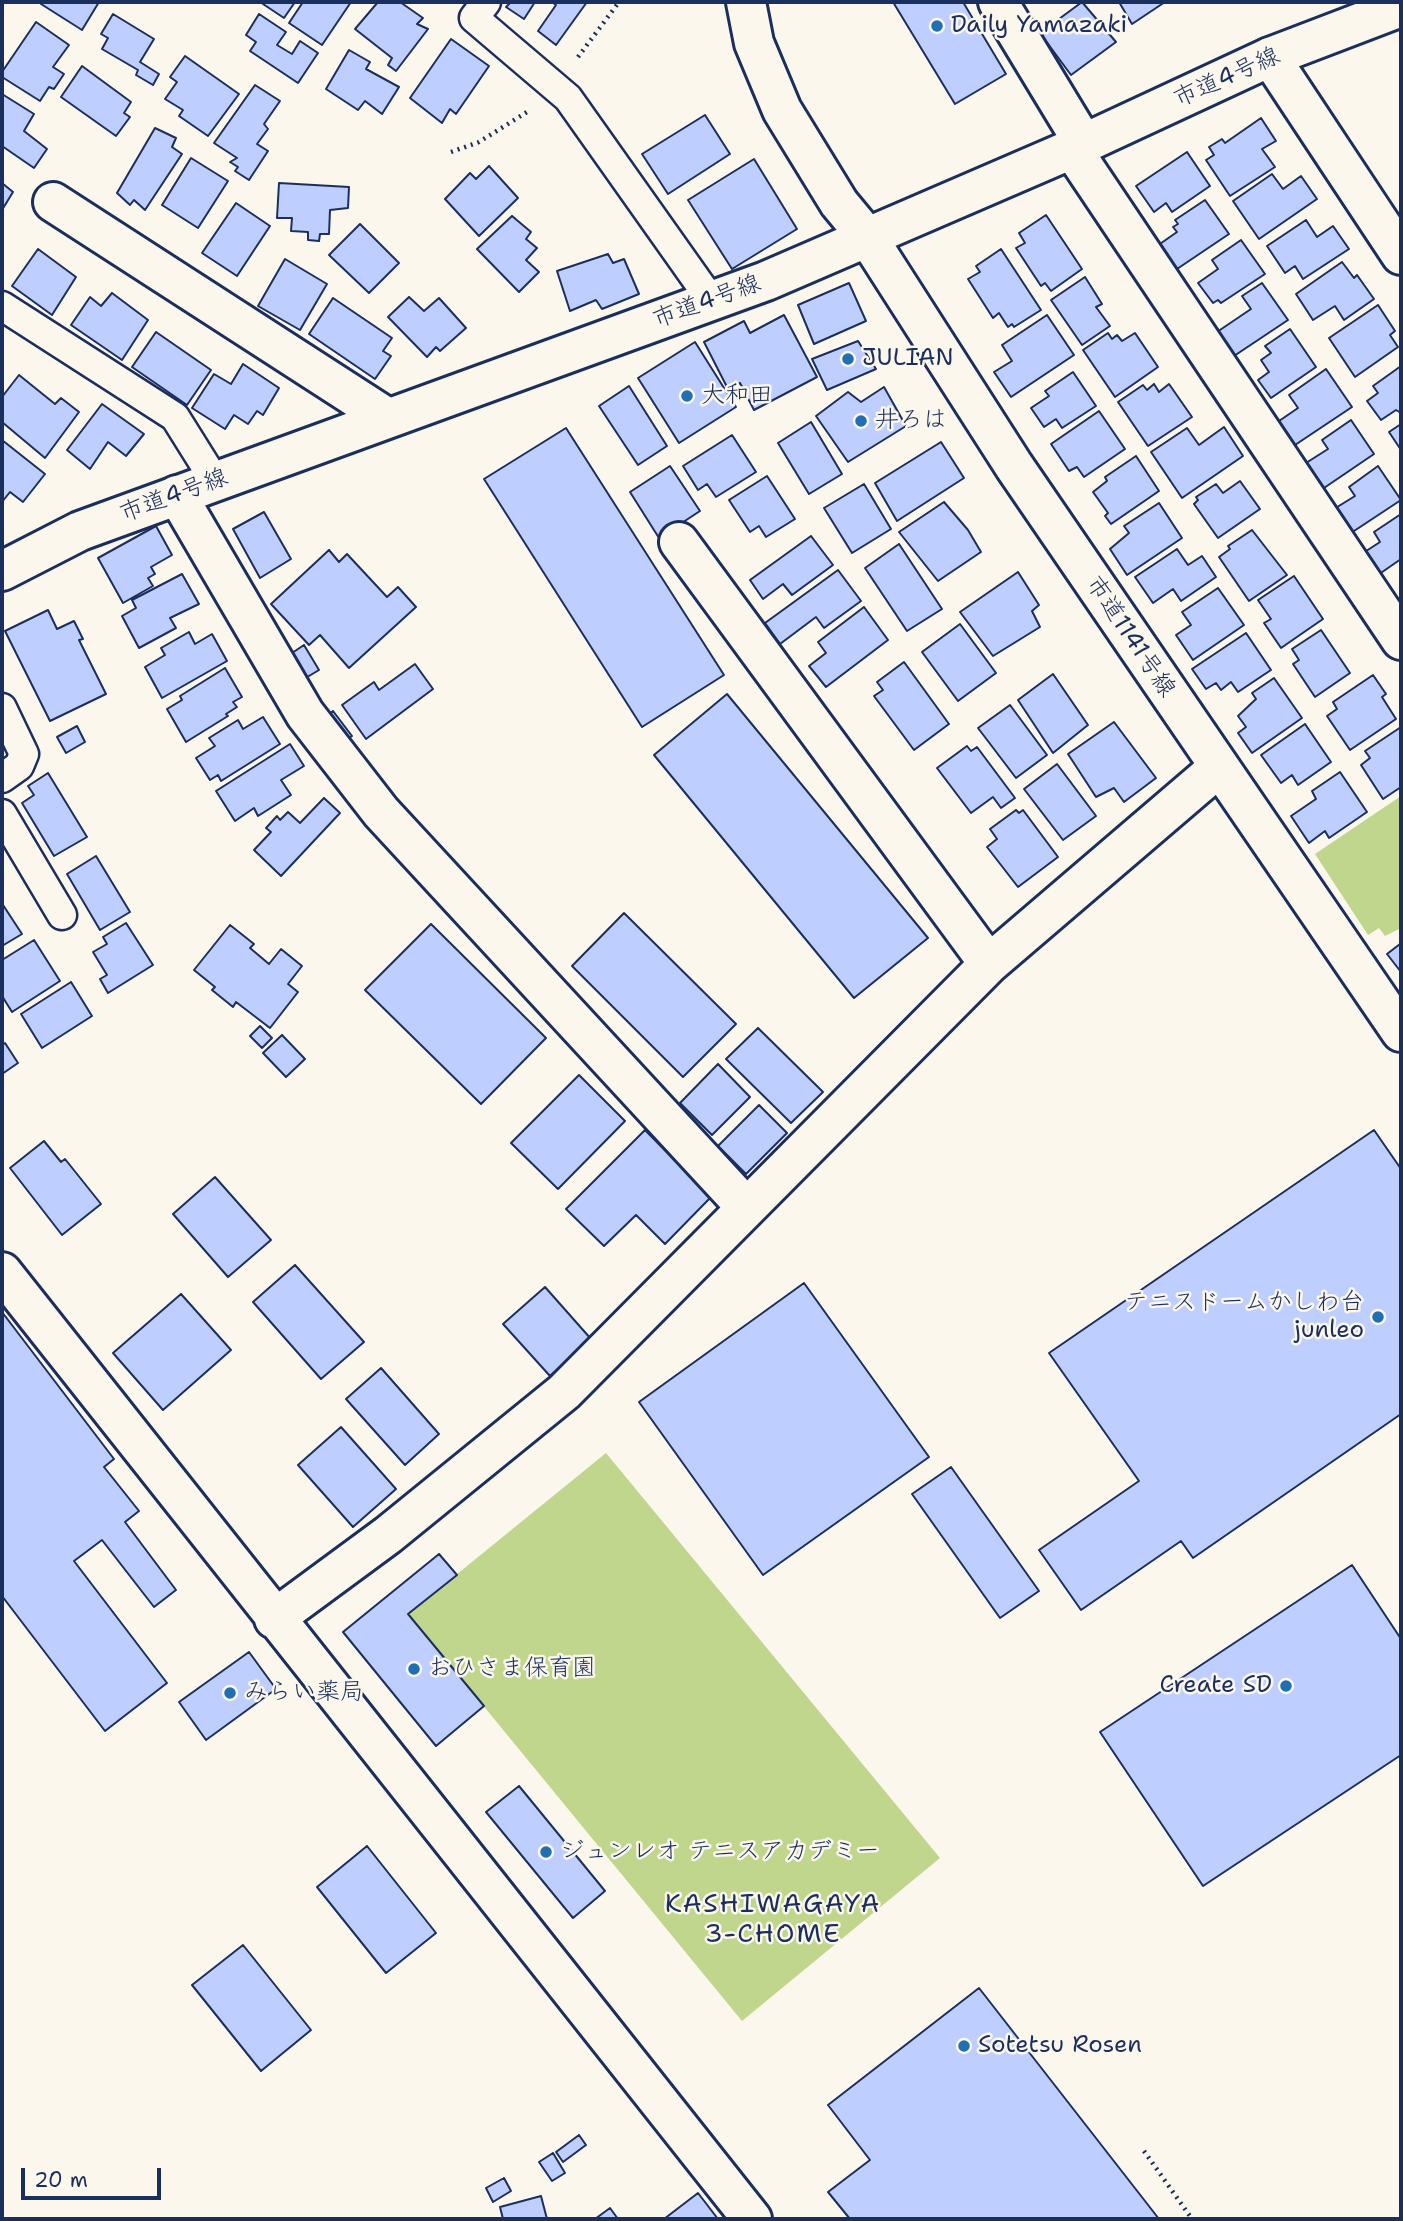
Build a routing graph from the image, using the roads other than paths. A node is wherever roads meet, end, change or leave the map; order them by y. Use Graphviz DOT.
graph roads {
  1 [pos="485,2"];
  2 [pos="746,2"];
  3 [pos="998,2"];
  4 [pos="1401,8"];
  5 [pos="1270,57"];
  6 [pos="1078,146"];
  7 [pos="53,202"];
  8 [pos="867,238"];
  9 [pos="1401,255"];
  10 [pos="711,300"];
  11 [pos="2,306"];
  12 [pos="386,417"];
  13 [pos="215,481"];
  14 [pos="177,495"];
  15 [pos="679,542"];
  16 [pos="5,564"];
  17 [pos="1401,640"];
  18 [pos="2,708"];
  19 [pos="1219,767"];
  20 [pos="2,778"];
  21 [pos="2,814"];
  22 [pos="62,915"];
  23 [pos="989,964"];
  24 [pos="1401,1032"];
  25 [pos="745,1206"];
  26 [pos="2,1272"];
  27 [pos="274,1619"];
  28 [pos="752,2219"];
  1 -- 10 [label="lane"];
  2 -- 8 [label="street, 市道1141号線"];
  3 -- 6 [label="street"];
  4 -- 5 [label="street, 市道4号線"];
  5 -- 6 [label="street, 市道4号線"];
  5 -- 9 [label="street"];
  6 -- 8 [label="street, 市道4号線"];
  6 -- 17 [label="street"];
  7 -- 12 [label="street"];
  8 -- 10 [label="street, 市道4号線"];
  8 -- 19 [label="street, 市道1141号線"];
  10 -- 12 [label="street, 市道4号線"];
  11 -- 13 [label="lane"];
  12 -- 13 [label="street, 市道4号線"];
  13 -- 14 [label="street, 市道4号線"];
  14 -- 16 [label="street, 市道4号線"];
  14 -- 25 [label="street"];
  15 -- 23 [label="street"];
  18 -- 20 [label="lane"];
  19 -- 23 [label="street"];
  19 -- 24 [label="street, 市道1141号線"];
  21 -- 22 [label="lane"];
  23 -- 25 [label="street"];
  25 -- 27 [label="street"];
  26 -- 27 [label="street"];
  27 -- 28 [label="street"];
}
